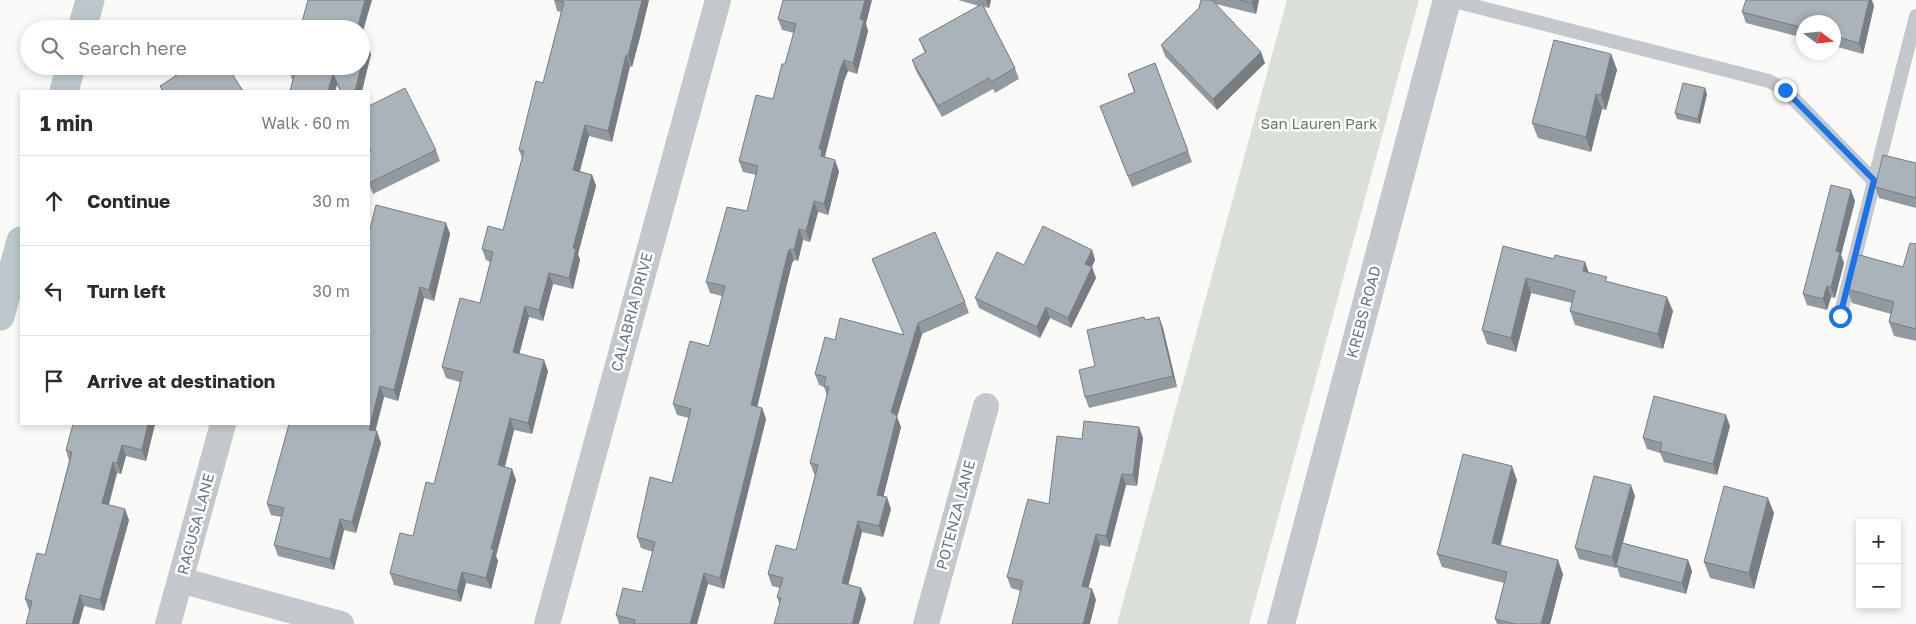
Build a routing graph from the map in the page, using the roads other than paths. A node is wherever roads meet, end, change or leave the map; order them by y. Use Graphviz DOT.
graph roads {
  1 [pos="718,0"];
  2 [pos="1448,0"];
  3 [pos="1916,16"];
  4 [pos="1912,45"];
  5 [pos="1874,180"];
  6 [pos="1840,316"];
  7 [pos="986,406"];
  8 [pos="223,425"];
  9 [pos="180,580"];
  10 [pos="168,624"];
  11 [pos="341,624"];
  12 [pos="547,624"];
  13 [pos="926,624"];
  14 [pos="1281,624"];
  1 -- 12 [label="street, CALABRIA DRIVE"];
  2 -- 5 [label="lane"];
  2 -- 14 [label="street, KREBS ROAD"];
  3 -- 4 [label="lane"];
  4 -- 5 [label="lane"];
  5 -- 6 [label="lane"];
  7 -- 13 [label="street, POTENZA LANE"];
  8 -- 9 [label="street, RAGUSA LANE"];
  9 -- 10 [label="street, RAGUSA LANE"];
  9 -- 11 [label="street"];
}
